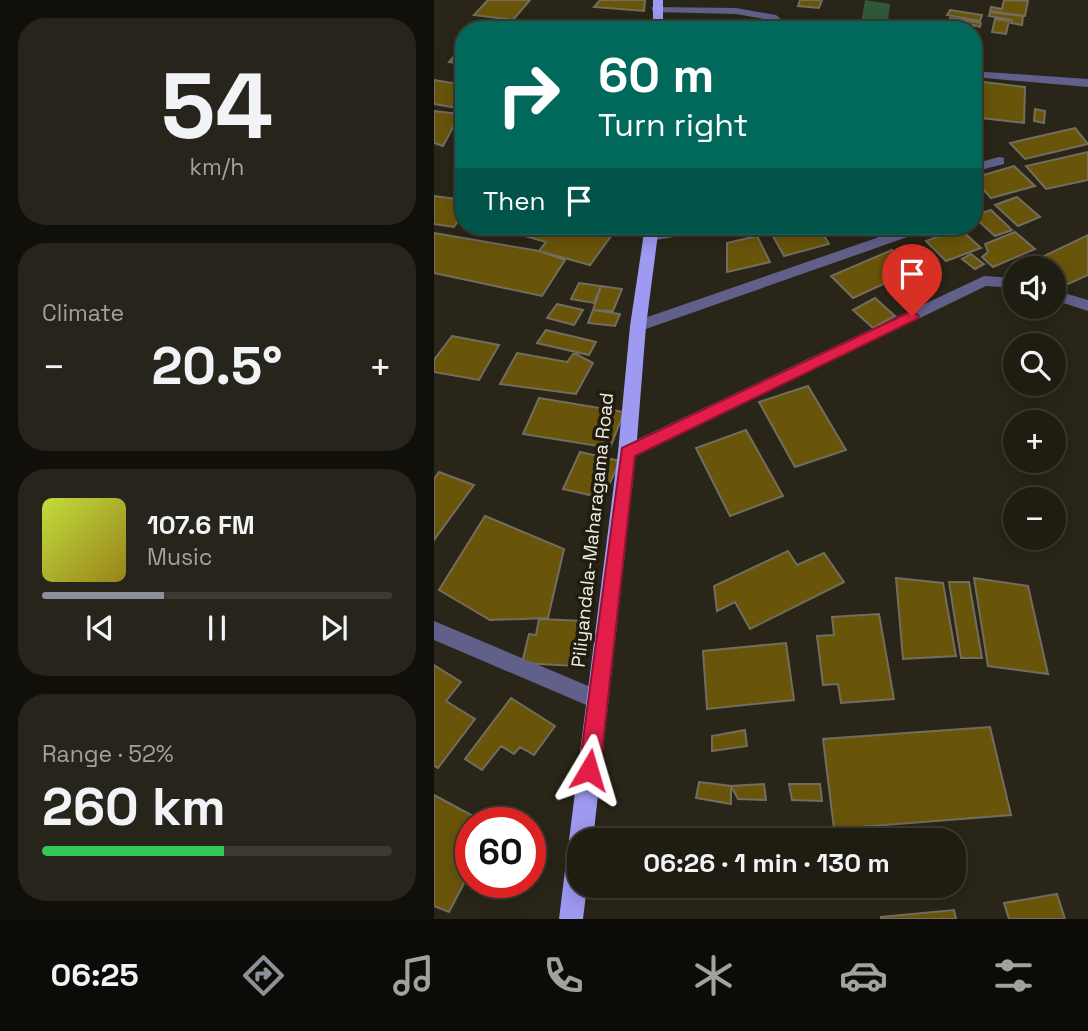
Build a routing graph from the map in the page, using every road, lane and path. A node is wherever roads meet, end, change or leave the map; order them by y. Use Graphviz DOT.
graph roads {
  1 [pos="657,5"];
  2 [pos="777,21"];
  3 [pos="982,75"];
  4 [pos="1088,83"];
  5 [pos="999,161"];
  6 [pos="982,166"];
  7 [pos="650,235"];
  8 [pos="899,235"];
  9 [pos="1003,282"];
  10 [pos="1066,299"];
  11 [pos="1088,306"];
  12 [pos="638,327"];
  13 [pos="627,452"];
  14 [pos="434,631"];
  15 [pos="598,700"];
  16 [pos="582,828"];
  17 [pos="574,898"];
  18 [pos="571,919"];
  1 -- 2 [label="street"];
  3 -- 4 [label="street"];
  5 -- 6 [label="street"];
  7 -- 12 [label="main road, Piliyandala-Maharagama Road"];
  8 -- 12 [label="street"];
  9 -- 13 [label="street"];
  10 -- 11 [label="street"];
  12 -- 13 [label="main road, Piliyandala-Maharagama Road"];
  13 -- 15 [label="main road, Piliyandala-Maharagama Road"];
  14 -- 15 [label="street"];
  15 -- 16 [label="main road, Piliyandala-Maharagama Road"];
  17 -- 18 [label="main road"];
}
